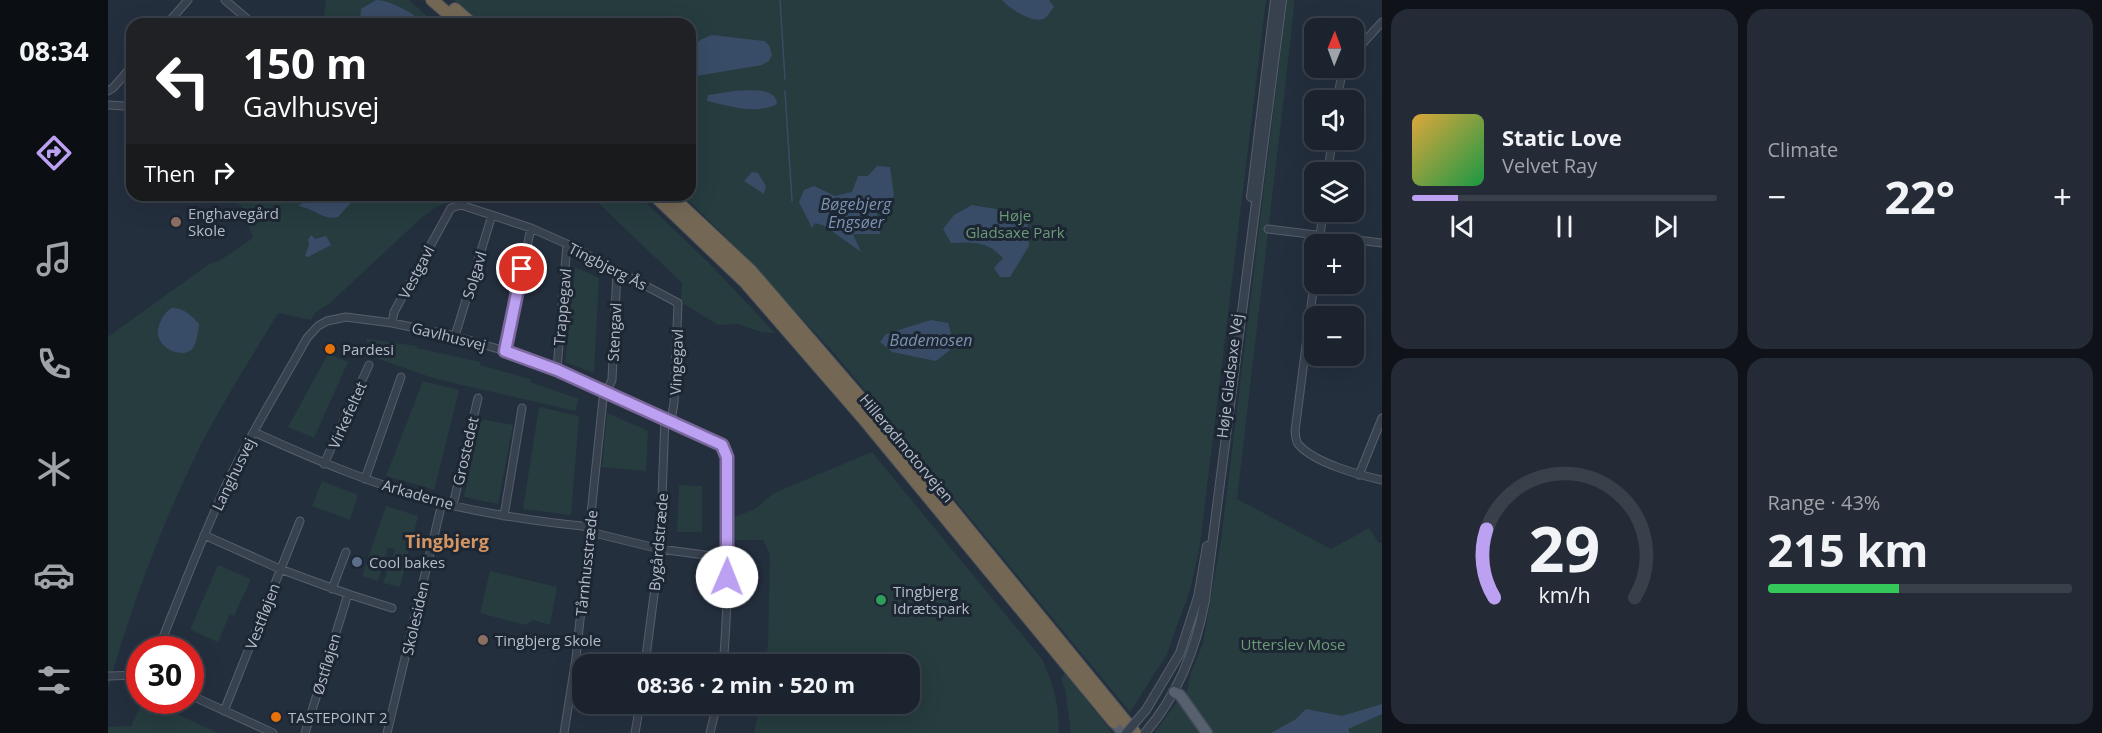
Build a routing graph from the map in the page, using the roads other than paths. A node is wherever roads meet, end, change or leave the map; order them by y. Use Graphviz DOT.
graph roads {
  1 [pos="188,0"];
  2 [pos="225,0"];
  3 [pos="432,0"];
  4 [pos="445,0"];
  5 [pos="1275,0"];
  6 [pos="1282,0"];
  7 [pos="172,18"];
  8 [pos="243,18"];
  9 [pos="453,18"];
  10 [pos="465,18"];
  11 [pos="1382,22"];
  12 [pos="1364,42"];
  13 [pos="126,73"];
  14 [pos="108,91"];
  15 [pos="108,105"];
  16 [pos="126,107"];
  17 [pos="660,201"];
  18 [pos="676,201"];
  19 [pos="492,215"];
  20 [pos="442,222"];
  21 [pos="531,228"];
  22 [pos="1268,229"];
  23 [pos="1304,237"];
  24 [pos="1364,242"];
  25 [pos="1382,243"];
  26 [pos="567,244"];
  27 [pos="617,270"];
  28 [pos="1313,294"];
  29 [pos="678,303"];
  30 [pos="336,318"];
  31 [pos="392,323"];
  32 [pos="455,336"];
  33 [pos="505,351"];
  34 [pos="369,365"];
  35 [pos="557,370"];
  36 [pos="401,377"];
  37 [pos="606,392"];
  38 [pos="478,398"];
  39 [pos="522,408"];
  40 [pos="1382,418"];
  41 [pos="668,420"];
  42 [pos="254,432"];
  43 [pos="324,464"];
  44 [pos="1359,475"];
  45 [pos="365,479"];
  46 [pos="1382,480"];
  47 [pos="442,503"];
  48 [pos="453,505"];
  49 [pos="504,516"];
  50 [pos="300,521"];
  51 [pos="591,530"];
  52 [pos="204,535"];
  53 [pos="660,549"];
  54 [pos="345,552"];
  55 [pos="728,558"];
  56 [pos="280,569"];
  57 [pos="332,589"];
  58 [pos="348,594"];
  59 [pos="392,608"];
  60 [pos="164,636"];
  61 [pos="576,654"];
  62 [pos="646,654"];
  63 [pos="723,654"];
  64 [pos="126,675"];
  65 [pos="108,676"];
  66 [pos="572,683"];
  67 [pos="1174,692"];
  68 [pos="1156,695"];
  69 [pos="204,702"];
  70 [pos="224,711"];
  71 [pos="638,714"];
  72 [pos="715,714"];
  73 [pos="1114,722"];
  74 [pos="273,733"];
  75 [pos="305,733"];
  76 [pos="387,733"];
  77 [pos="564,733"];
  78 [pos="635,733"];
  79 [pos="710,733"];
  80 [pos="1125,733"];
  81 [pos="1135,733"];
  82 [pos="1145,733"];
  83 [pos="1207,733"];
  1 -- 7 [label="street"];
  2 -- 8 [label="street"];
  3 -- 9 [label="highway"];
  4 -- 10 [label="highway"];
  5 -- 68 [label="street, Høje Gladsaxe Vej"];
  6 -- 67 [label="street, Høje Gladsaxe Vej"];
  11 -- 12 [label="street"];
  13 -- 14 [label="street"];
  15 -- 16 [label="street"];
  17 -- 73 [label="highway, Hillerødmotorvejen"];
  18 -- 81 [label="highway, Hillerødmotorvejen"];
  19 -- 20 [label="street, Tingbjerg Ås"];
  19 -- 21 [label="street, Tingbjerg Ås"];
  19 -- 32 [label="street, Solgavl"];
  20 -- 31 [label="street, Vestgavl"];
  21 -- 26 [label="street, Tingbjerg Ås"];
  21 -- 33 [label="street"];
  22 -- 23 [label="street"];
  24 -- 25 [label="street"];
  26 -- 27 [label="street, Tingbjerg Ås"];
  26 -- 35 [label="street, Trappegavl"];
  27 -- 29 [label="street, Tingbjerg Ås"];
  27 -- 37 [label="street, Stengavl"];
  28 -- 44 [label="street"];
  29 -- 41 [label="street, Vingegavl"];
  30 -- 31 [label="street, Gavlhusvej"];
  30 -- 42 [label="street, Langhusvej"];
  31 -- 32 [label="street, Gavlhusvej"];
  32 -- 33 [label="street, Gavlhusvej"];
  33 -- 35 [label="street, Gavlhusvej"];
  34 -- 43 [label="street, Virkefeltet"];
  35 -- 37 [label="street, Gavlhusvej"];
  36 -- 45 [label="street"];
  37 -- 41 [label="street, Gavlhusvej"];
  37 -- 51 [label="street, Tårnhusstræde"];
  38 -- 48 [label="street, Grostedet"];
  39 -- 49 [label="street"];
  40 -- 44 [label="street"];
  41 -- 53 [label="street, Bygårdstræde"];
  41 -- 55 [label="street, Gavlhusvej"];
  42 -- 43 [label="street, Arkaderne"];
  42 -- 52 [label="street, Langhusvej"];
  43 -- 45 [label="street, Arkaderne"];
  44 -- 46 [label="street"];
  45 -- 47 [label="street, Arkaderne"];
  47 -- 48 [label="street, Arkaderne"];
  47 -- 76 [label="street, Skolesiden"];
  48 -- 49 [label="street, Arkaderne"];
  49 -- 51 [label="street, Arkaderne"];
  50 -- 56 [label="street, Vestfløjen"];
  51 -- 53 [label="street, Arkaderne"];
  51 -- 61 [label="street, Tårnhusstræde"];
  52 -- 56 [label="street"];
  52 -- 60 [label="street, Langhusvej"];
  53 -- 55 [label="street, Arkaderne"];
  53 -- 62 [label="street, Bygårdstræde"];
  54 -- 57 [label="street"];
  55 -- 63 [label="street"];
  56 -- 57 [label="street"];
  56 -- 70 [label="street, Vestfløjen"];
  57 -- 58 [label="street"];
  58 -- 59 [label="street"];
  58 -- 75 [label="street, Østfløjen"];
  64 -- 65 [label="street"];
  66 -- 77 [label="street, Tårnhusstræde"];
  67 -- 68 [label="street"];
  67 -- 82 [label="street, Høje Gladsaxe Vej"];
  67 -- 83 [label="main road"];
  68 -- 80 [label="street, Høje Gladsaxe Vej, bridge"];
  69 -- 70 [label="street"];
  70 -- 74 [label="street"];
  71 -- 78 [label="street"];
  72 -- 79 [label="street"];
  73 -- 80 [label="main road, Hillerødmotorvejen"];
}
